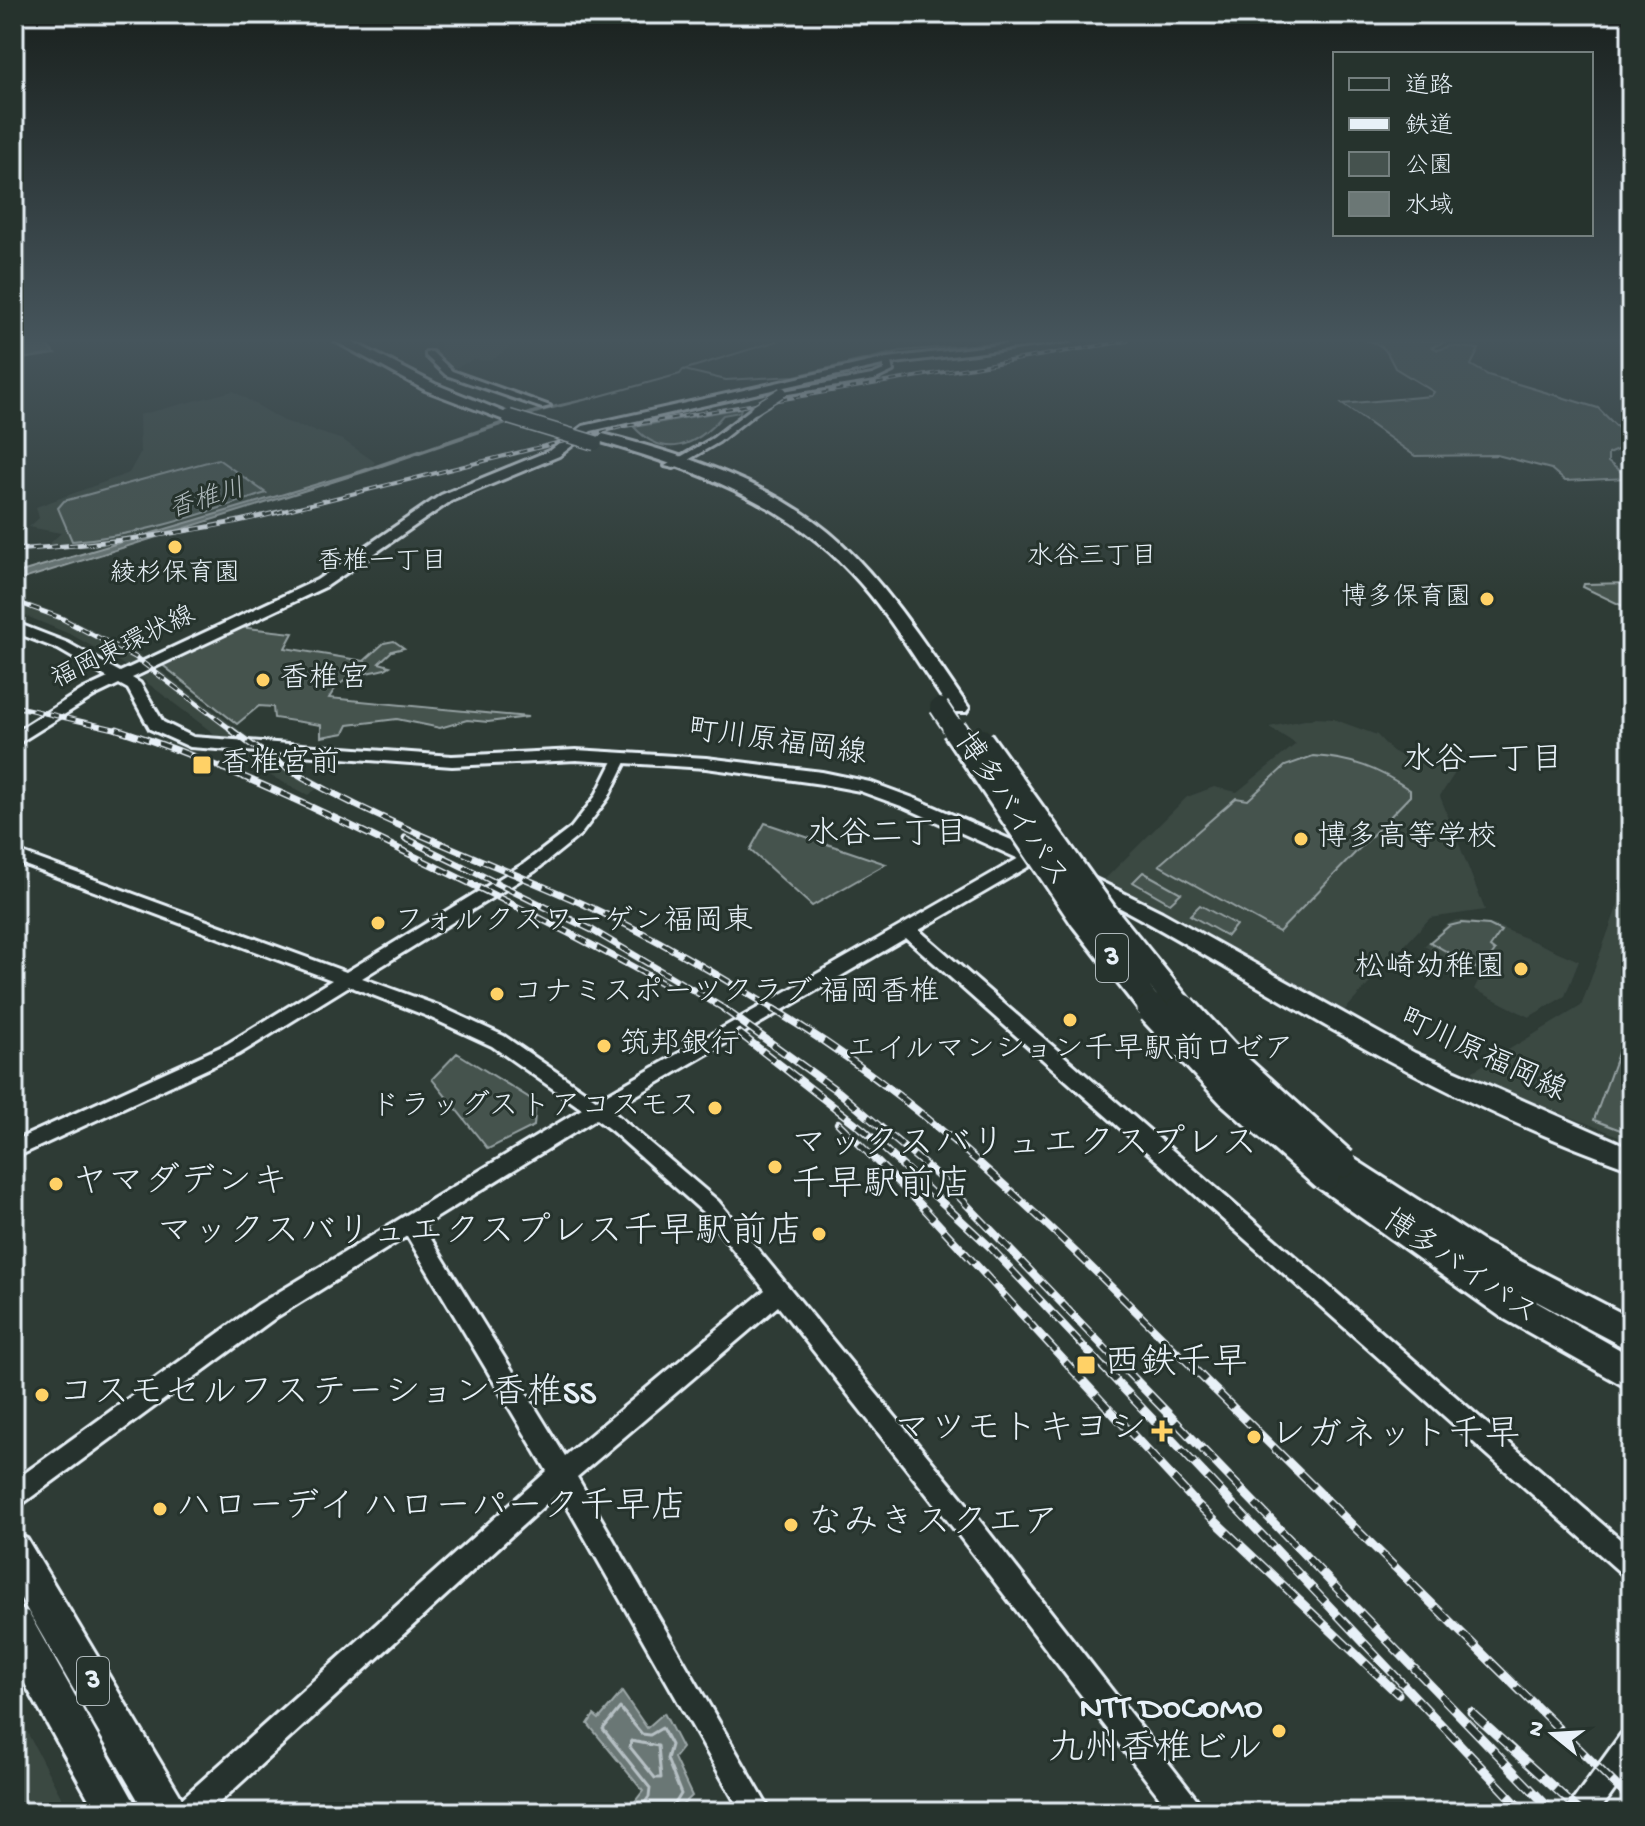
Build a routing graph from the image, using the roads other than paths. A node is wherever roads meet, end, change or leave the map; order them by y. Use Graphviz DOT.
graph roads {
  1 [pos="552,426"];
  2 [pos="595,426"];
  3 [pos="734,426"];
  4 [pos="675,464"];
  5 [pos="14,627"];
  6 [pos="120,677"];
  7 [pos="14,741"];
  8 [pos="621,758"];
  9 [pos="14,855"];
  10 [pos="1033,857"];
  11 [pos="909,931"];
  12 [pos="348,979"];
  13 [pos="597,1110"];
  14 [pos="14,1150"];
  15 [pos="1631,1159"];
  16 [pos="1334,1170"];
  17 [pos="411,1225"];
  18 [pos="779,1292"];
  19 [pos="1631,1335"];
  20 [pos="1631,1374"];
  21 [pos="562,1474"];
  22 [pos="14,1496"];
  23 [pos="14,1552"];
  24 [pos="1631,1565"];
  25 [pos="14,1626"];
  26 [pos="1631,1744"];
  27 [pos="119,1812"];
  28 [pos="169,1812"];
  29 [pos="188,1812"];
  30 [pos="757,1812"];
  31 [pos="1189,1812"];
  32 [pos="1582,1812"];
  1 -- 4 [label="highway, 博多バイパス / 3, bridge"];
  2 -- 6 [label="main road, 福岡東環状線"];
  3 -- 4 [label="street, bridge"];
  4 -- 16 [label="highway, 博多バイパス / 3, bridge"];
  5 -- 6 [label="main road, 町川原福岡線"];
  6 -- 7 [label="main road, 福岡東環状線"];
  6 -- 8 [label="main road, 町川原福岡線"];
  8 -- 10 [label="main road, 町川原福岡線"];
  8 -- 12 [label="street"];
  9 -- 12 [label="street"];
  10 -- 11 [label="street"];
  10 -- 15 [label="main road, 町川原福岡線"];
  11 -- 13 [label="street"];
  11 -- 24 [label="street"];
  12 -- 13 [label="street"];
  12 -- 14 [label="street"];
  13 -- 17 [label="street"];
  13 -- 18 [label="street"];
  16 -- 19 [label="highway, 博多バイパス / 3"];
  16 -- 20 [label="highway, 博多バイパス / 3"];
  17 -- 21 [label="street"];
  17 -- 22 [label="street"];
  18 -- 21 [label="street"];
  18 -- 31 [label="street"];
  21 -- 29 [label="street"];
  21 -- 30 [label="street"];
  23 -- 28 [label="highway, 3"];
  25 -- 27 [label="highway, 3"];
  26 -- 32 [label="street"];
}
